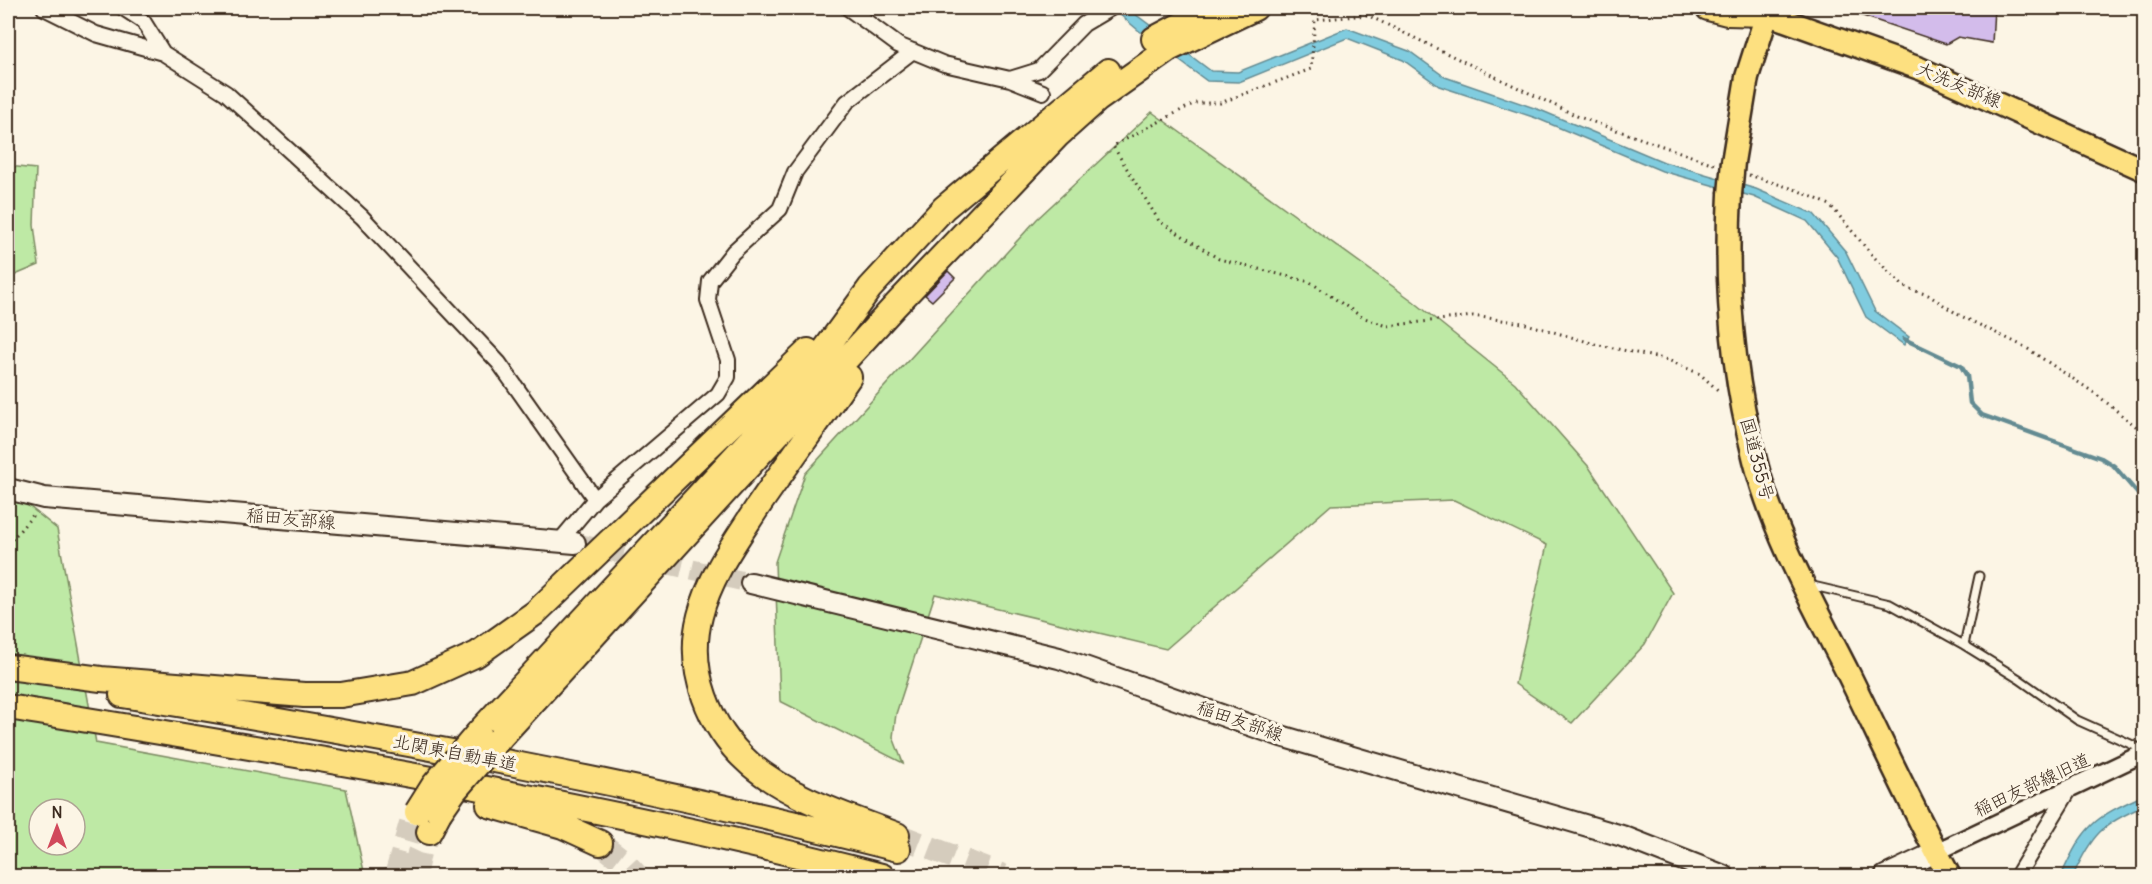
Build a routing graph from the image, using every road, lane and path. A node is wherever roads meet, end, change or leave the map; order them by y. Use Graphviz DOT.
graph roads {
  1 [pos="44,8"];
  2 [pos="123,8"];
  3 [pos="848,8"];
  4 [pos="1111,8"];
  5 [pos="1213,8"];
  6 [pos="1255,8"];
  7 [pos="1708,8"];
  8 [pos="1764,10"];
  9 [pos="913,51"];
  10 [pos="163,54"];
  11 [pos="1010,79"];
  12 [pos="1043,92"];
  13 [pos="1733,168"];
  14 [pos="2145,170"];
  15 [pos="870,288"];
  16 [pos="894,307"];
  17 [pos="1741,398"];
  18 [pos="2145,434"];
  19 [pos="8,489"];
  20 [pos="44,498"];
  21 [pos="595,499"];
  22 [pos="567,542"];
  23 [pos="8,544"];
  24 [pos="1979,576"];
  25 [pos="751,583"];
  26 [pos="1803,584"];
  27 [pos="1964,645"];
  28 [pos="8,667"];
  29 [pos="8,677"];
  30 [pos="8,707"];
  31 [pos="489,735"];
  32 [pos="2145,752"];
  33 [pos="287,753"];
  34 [pos="2071,788"];
  35 [pos="424,820"];
  36 [pos="600,843"];
  37 [pos="1936,852"];
  38 [pos="882,876"];
  39 [pos="1724,876"];
  40 [pos="1885,876"];
  41 [pos="1949,876"];
  42 [pos="2017,876"];
  1 -- 10 [label="street"];
  2 -- 10 [label="street"];
  3 -- 9 [label="street"];
  4 -- 11 [label="street"];
  5 -- 15 [label="highway"];
  6 -- 16 [label="highway"];
  7 -- 8 [label="highway"];
  8 -- 13 [label="highway, 国道355号"];
  8 -- 14 [label="main road, 大洗友部線"];
  9 -- 11 [label="street"];
  9 -- 21 [label="street"];
  10 -- 21 [label="street"];
  11 -- 12 [label="street"];
  13 -- 17 [label="highway, 国道355号, bridge"];
  13 -- 17 [label="path"];
  13 -- 18 [label="path"];
  15 -- 28 [label="highway"];
  15 -- 31 [label="highway"];
  16 -- 29 [label="highway, 北関東自動車道"];
  16 -- 31 [label="highway"];
  17 -- 26 [label="highway, 国道355号"];
  19 -- 20 [label="main road, 稲田友部線"];
  20 -- 22 [label="main road, 稲田友部線"];
  20 -- 23 [label="path"];
  21 -- 22 [label="street"];
  24 -- 27 [label="lane"];
  25 -- 39 [label="main road, 稲田友部線"];
  26 -- 27 [label="lane"];
  26 -- 37 [label="highway, 国道355号"];
  27 -- 32 [label="lane"];
  30 -- 33 [label="highway, 北関東自動車道"];
  31 -- 35 [label="highway, bridge"];
  32 -- 34 [label="street, 稲田友部線旧道"];
  33 -- 36 [label="highway"];
  33 -- 38 [label="highway, 北関東自動車道"];
  34 -- 37 [label="street, 稲田友部線旧道"];
  34 -- 42 [label="street"];
  37 -- 40 [label="main road"];
  37 -- 41 [label="highway, 国道355号"];
}
